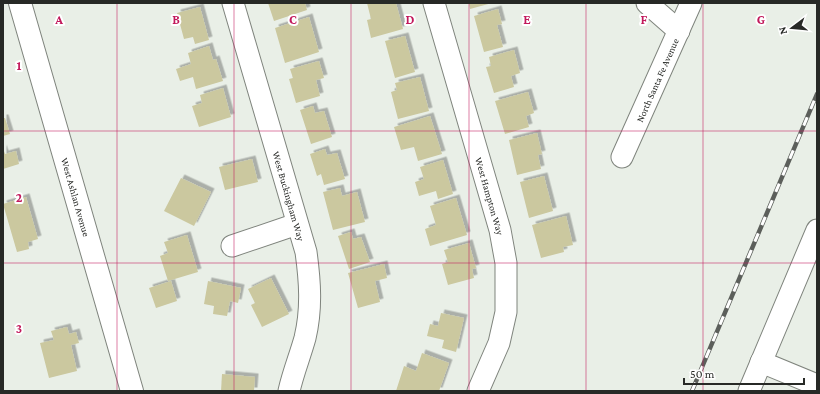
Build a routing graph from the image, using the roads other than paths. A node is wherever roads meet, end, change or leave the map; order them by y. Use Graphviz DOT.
graph roads {
  1 [pos="20,3"];
  2 [pos="233,3"];
  3 [pos="434,3"];
  4 [pos="647,3"];
  5 [pos="691,3"];
  6 [pos="679,31"];
  7 [pos="622,157"];
  8 [pos="297,224"];
  9 [pos="817,230"];
  10 [pos="232,246"];
  11 [pos="761,362"];
  12 [pos="817,386"];
  13 [pos="132,391"];
  14 [pos="290,391"];
  15 [pos="478,391"];
  16 [pos="749,391"];
  1 -- 13 [label="main road, West Ashlan Avenue"];
  2 -- 8 [label="street, West Buckingham Way"];
  3 -- 15 [label="street, West Hampton Way"];
  4 -- 6 [label="street"];
  5 -- 6 [label="street, North Santa Fe Avenue"];
  6 -- 7 [label="street, North Santa Fe Avenue"];
  8 -- 10 [label="street"];
  8 -- 14 [label="street, West Buckingham Way"];
  9 -- 11 [label="street"];
  11 -- 12 [label="street"];
  11 -- 16 [label="street"];
}
